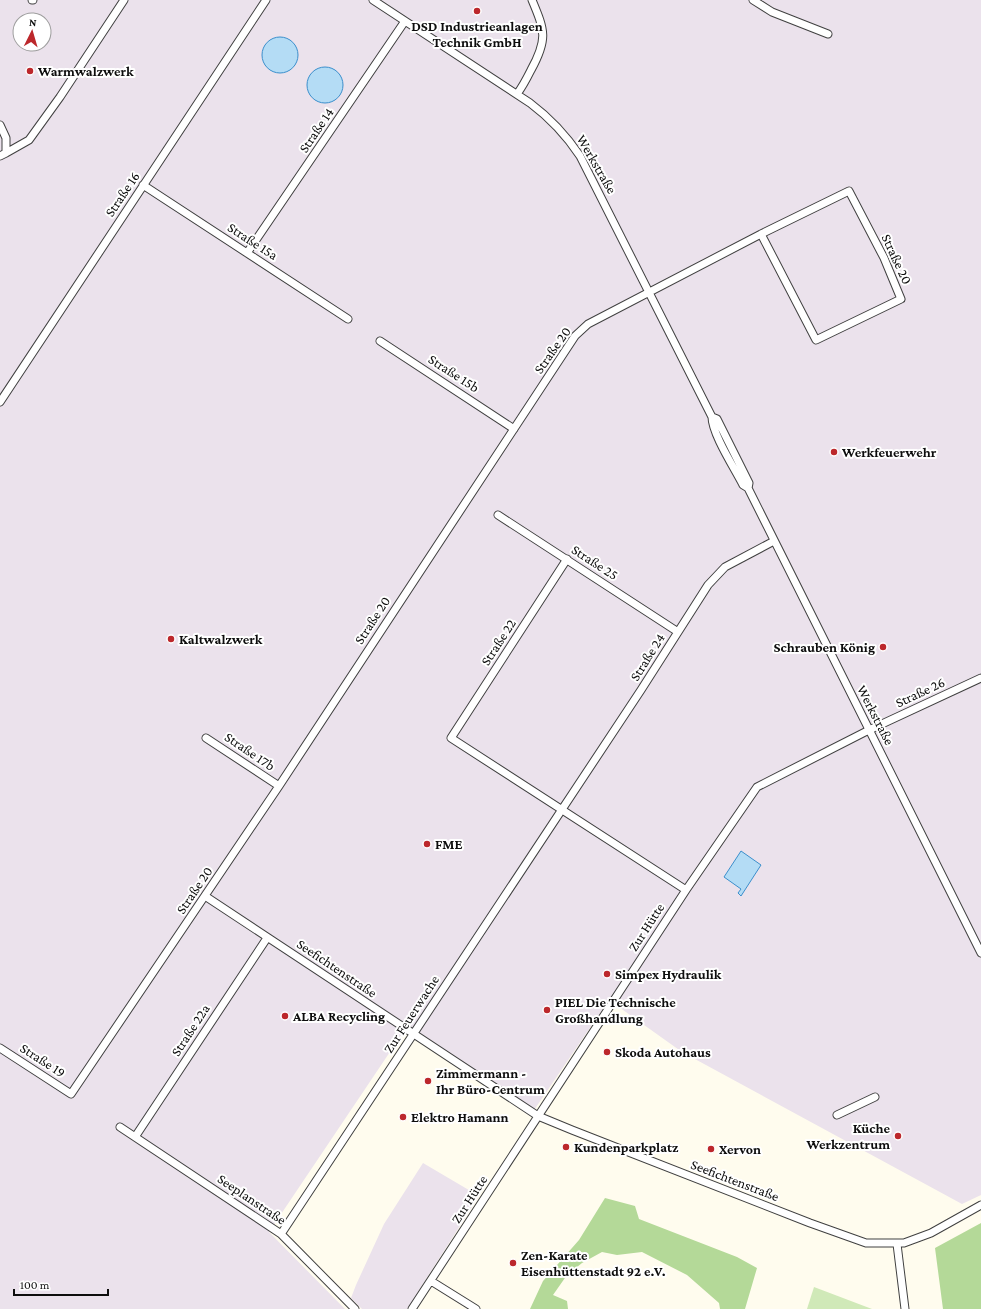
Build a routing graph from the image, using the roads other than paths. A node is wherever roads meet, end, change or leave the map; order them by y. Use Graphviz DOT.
graph roads {
  1 [pos="124,0"];
  2 [pos="266,0"];
  3 [pos="373,0"];
  4 [pos="532,0"];
  5 [pos="753,0"];
  6 [pos="405,20"];
  7 [pos="828,34"];
  8 [pos="517,94"];
  9 [pos="0,125"];
  10 [pos="3,154"];
  11 [pos="143,185"];
  12 [pos="761,234"];
  13 [pos="247,253"];
  14 [pos="648,292"];
  15 [pos="348,319"];
  16 [pos="380,340"];
  17 [pos="0,402"];
  18 [pos="514,429"];
  19 [pos="498,515"];
  20 [pos="774,541"];
  21 [pos="567,559"];
  22 [pos="678,632"];
  23 [pos="981,678"];
  24 [pos="869,730"];
  25 [pos="206,738"];
  26 [pos="279,786"];
  27 [pos="563,809"];
  28 [pos="686,890"];
  29 [pos="205,896"];
  30 [pos="267,938"];
  31 [pos="979,943"];
  32 [pos="981,953"];
  33 [pos="414,1034"];
  34 [pos="0,1048"];
  35 [pos="71,1094"];
  36 [pos="875,1097"];
  37 [pos="837,1115"];
  38 [pos="538,1116"];
  39 [pos="120,1127"];
  40 [pos="135,1137"];
  41 [pos="981,1205"];
  42 [pos="281,1234"];
  43 [pos="897,1244"];
  44 [pos="432,1281"];
  45 [pos="355,1309"];
  46 [pos="412,1309"];
  47 [pos="476,1309"];
  48 [pos="905,1309"];
  1 -- 10 [label="street"];
  2 -- 11 [label="street, Straße 16"];
  3 -- 6 [label="street, Werkstraße"];
  4 -- 8 [label="street"];
  5 -- 7 [label="street"];
  6 -- 8 [label="street, Werkstraße"];
  6 -- 13 [label="street, Straße 14"];
  8 -- 14 [label="street, Werkstraße"];
  9 -- 10 [label="street"];
  11 -- 13 [label="street, Straße 15a"];
  11 -- 17 [label="street, Straße 16"];
  12 -- 12 [label="street, Straße 20"];
  12 -- 14 [label="street, Straße 20"];
  13 -- 15 [label="street, Straße 15a"];
  14 -- 18 [label="street, Straße 20"];
  14 -- 20 [label="street, Werkstraße"];
  16 -- 18 [label="street, Straße 15b"];
  18 -- 26 [label="street, Straße 20"];
  19 -- 21 [label="street, Straße 25"];
  20 -- 22 [label="street, Straße 24"];
  20 -- 24 [label="street, Werkstraße"];
  21 -- 22 [label="street, Straße 25"];
  21 -- 27 [label="street, Straße 22"];
  22 -- 27 [label="street, Straße 24"];
  23 -- 24 [label="street, Straße 26"];
  24 -- 28 [label="street, Zur Hütte"];
  24 -- 31 [label="street, Werkstraße"];
  25 -- 26 [label="street, Straße 17b"];
  26 -- 29 [label="street, Straße 20"];
  27 -- 28 [label="street"];
  27 -- 33 [label="street, Zur Feuerwache"];
  28 -- 38 [label="street, Zur Hütte"];
  29 -- 30 [label="street, Seefichtenstraße"];
  29 -- 35 [label="street, Straße 20"];
  30 -- 33 [label="street, Seefichtenstraße"];
  30 -- 40 [label="street, Straße 22a"];
  31 -- 32 [label="street, Werkstraße"];
  33 -- 38 [label="street, Seefichtenstraße"];
  33 -- 42 [label="street, Zur Feuerwache"];
  34 -- 35 [label="street, Straße 19"];
  36 -- 37 [label="street"];
  38 -- 43 [label="street, Seefichtenstraße"];
  38 -- 44 [label="street, Zur Hütte"];
  39 -- 40 [label="street, Seeplanstraße"];
  40 -- 42 [label="street, Seeplanstraße"];
  41 -- 43 [label="street, Seefichtenstraße"];
  42 -- 45 [label="street, Seeplanstraße"];
  43 -- 48 [label="street"];
  44 -- 46 [label="street, Zur Hütte"];
  44 -- 47 [label="street"];
}
